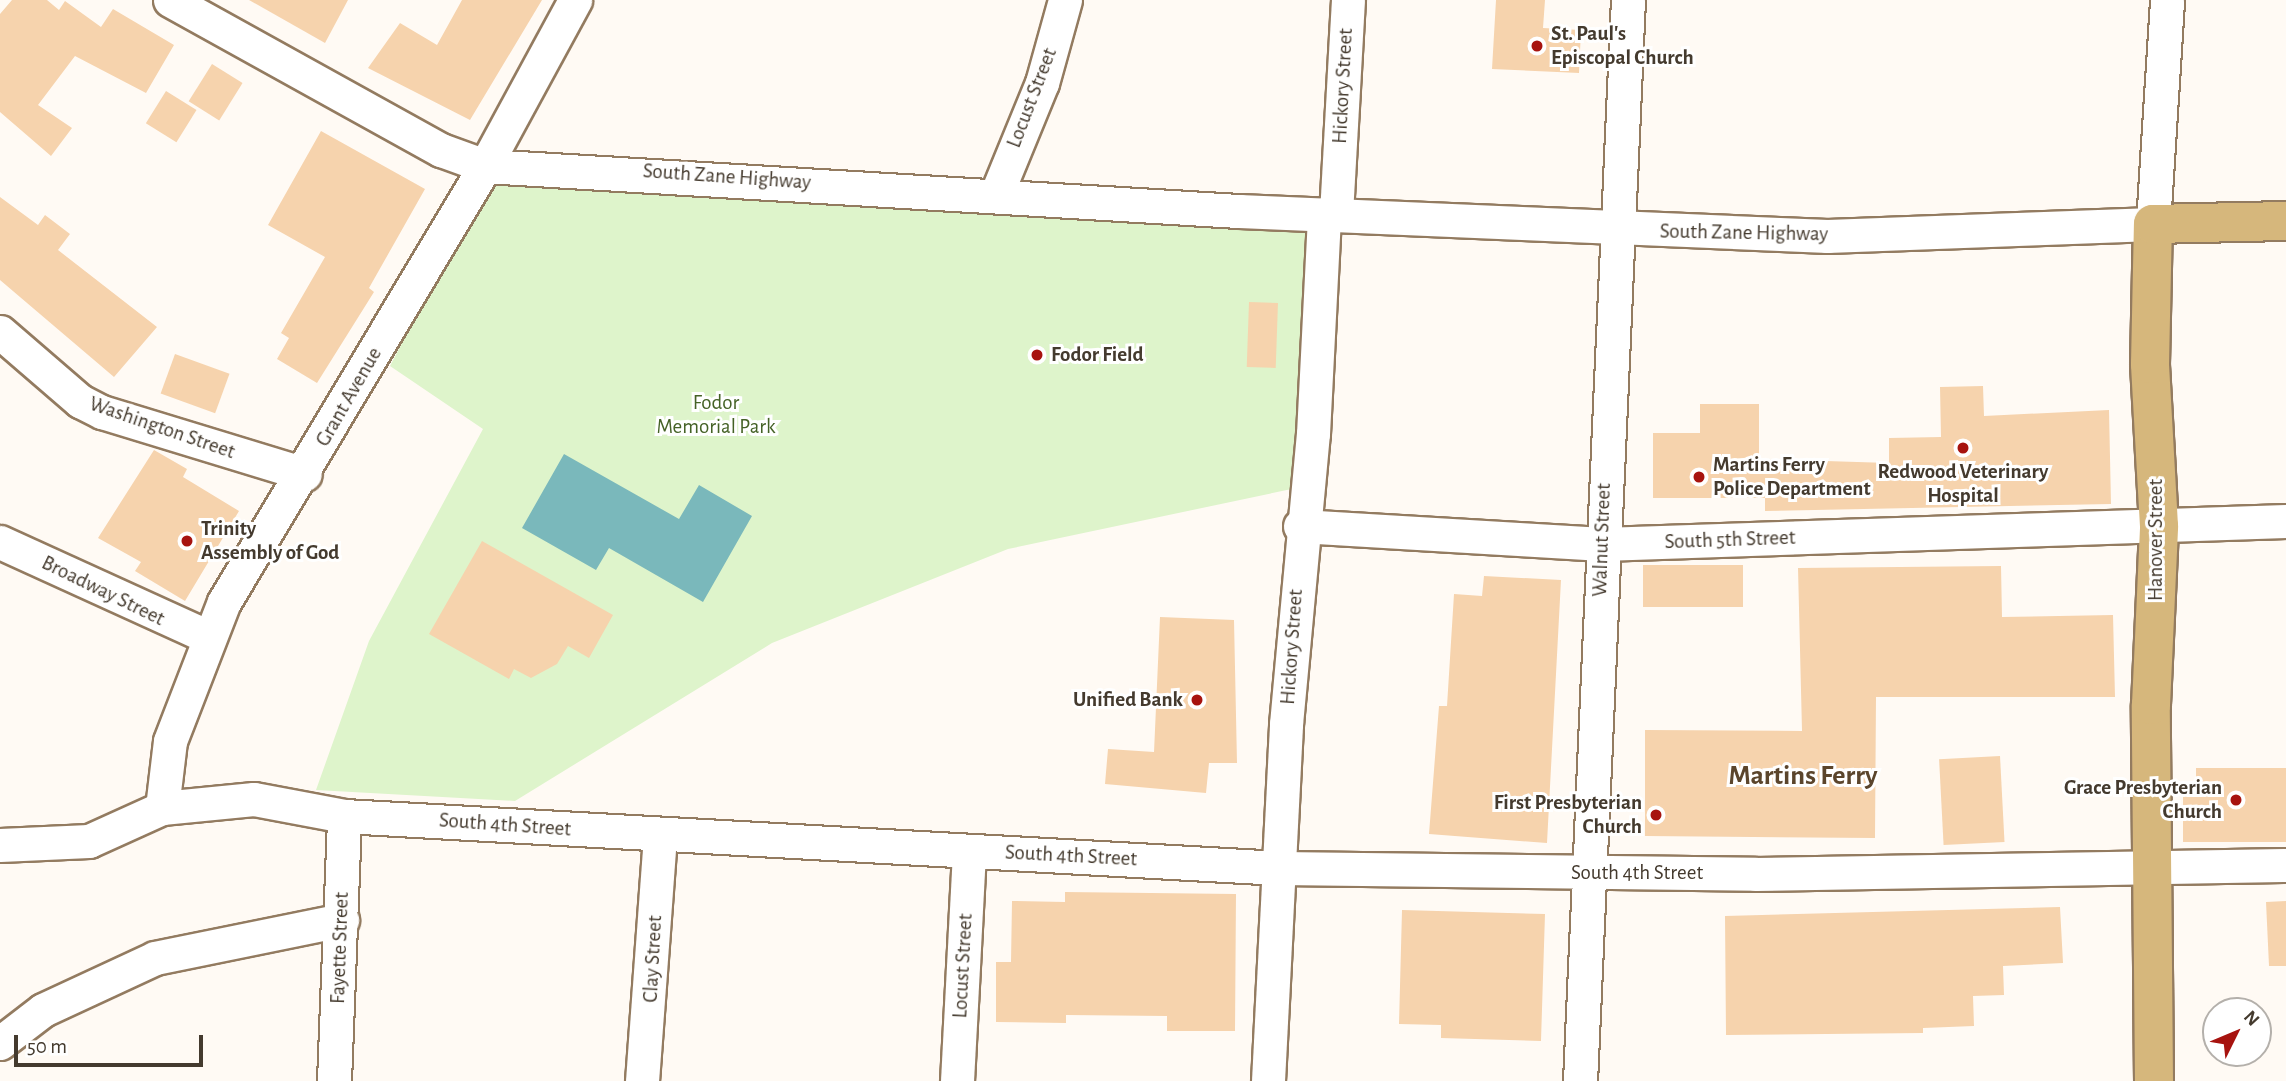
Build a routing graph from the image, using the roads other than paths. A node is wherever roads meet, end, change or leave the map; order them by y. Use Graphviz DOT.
graph roads {
  1 [pos="575,0"];
  2 [pos="1065,0"];
  3 [pos="1348,0"];
  4 [pos="1628,0"];
  5 [pos="2167,0"];
  6 [pos="188,4"];
  7 [pos="485,166"];
  8 [pos="996,195"];
  9 [pos="1330,214"];
  10 [pos="2286,221"];
  11 [pos="2153,224"];
  12 [pos="1615,228"];
  13 [pos="0,332"];
  14 [pos="305,474"];
  15 [pos="2286,521"];
  16 [pos="1300,526"];
  17 [pos="2159,526"];
  18 [pos="0,542"];
  19 [pos="1602,544"];
  20 [pos="208,637"];
  21 [pos="162,808"];
  22 [pos="344,816"];
  23 [pos="660,836"];
  24 [pos="0,845"];
  25 [pos="970,851"];
  26 [pos="2152,865"];
  27 [pos="2286,865"];
  28 [pos="1279,868"];
  29 [pos="1592,873"];
  30 [pos="342,920"];
  31 [pos="0,1043"];
  32 [pos="334,1081"];
  33 [pos="642,1081"];
  34 [pos="957,1081"];
  35 [pos="1268,1081"];
  36 [pos="1580,1081"];
  37 [pos="2154,1081"];
  1 -- 7 [label="street, Grant Avenue"];
  2 -- 8 [label="street, Locust Street"];
  3 -- 9 [label="street, Hickory Street"];
  4 -- 12 [label="street, Walnut Street"];
  5 -- 11 [label="street, Hanover Street"];
  6 -- 7 [label="street, South Zane Highway"];
  7 -- 8 [label="street, South Zane Highway"];
  7 -- 14 [label="street, Grant Avenue"];
  8 -- 9 [label="street, South Zane Highway"];
  9 -- 12 [label="street, South Zane Highway"];
  9 -- 16 [label="street, Hickory Street"];
  10 -- 11 [label="main road"];
  11 -- 12 [label="street, South Zane Highway"];
  11 -- 17 [label="main road, Hanover Street"];
  12 -- 19 [label="street, Walnut Street"];
  13 -- 14 [label="street, Washington Street"];
  14 -- 20 [label="street, Grant Avenue"];
  15 -- 17 [label="street, South 5th Street"];
  16 -- 19 [label="street, South 5th Street"];
  16 -- 28 [label="street, Hickory Street"];
  17 -- 19 [label="street, South 5th Street"];
  17 -- 26 [label="main road, Hanover Street"];
  18 -- 20 [label="street, Broadway Street"];
  19 -- 29 [label="street, Walnut Street"];
  20 -- 21 [label="street, Grant Avenue"];
  21 -- 22 [label="street, South 4th Street"];
  21 -- 24 [label="street, South 4th Street"];
  22 -- 23 [label="street, South 4th Street"];
  22 -- 30 [label="street, Fayette Street"];
  23 -- 25 [label="street, South 4th Street"];
  23 -- 33 [label="street, Clay Street"];
  25 -- 28 [label="street, South 4th Street"];
  25 -- 34 [label="street, Locust Street"];
  26 -- 27 [label="street, South 4th Street"];
  26 -- 29 [label="street, South 4th Street"];
  26 -- 37 [label="main road, Hanover Street"];
  28 -- 29 [label="street, South 4th Street"];
  28 -- 35 [label="street, Hickory Street"];
  29 -- 36 [label="street, Walnut Street"];
  30 -- 31 [label="street"];
  30 -- 32 [label="street, Fayette Street"];
}
